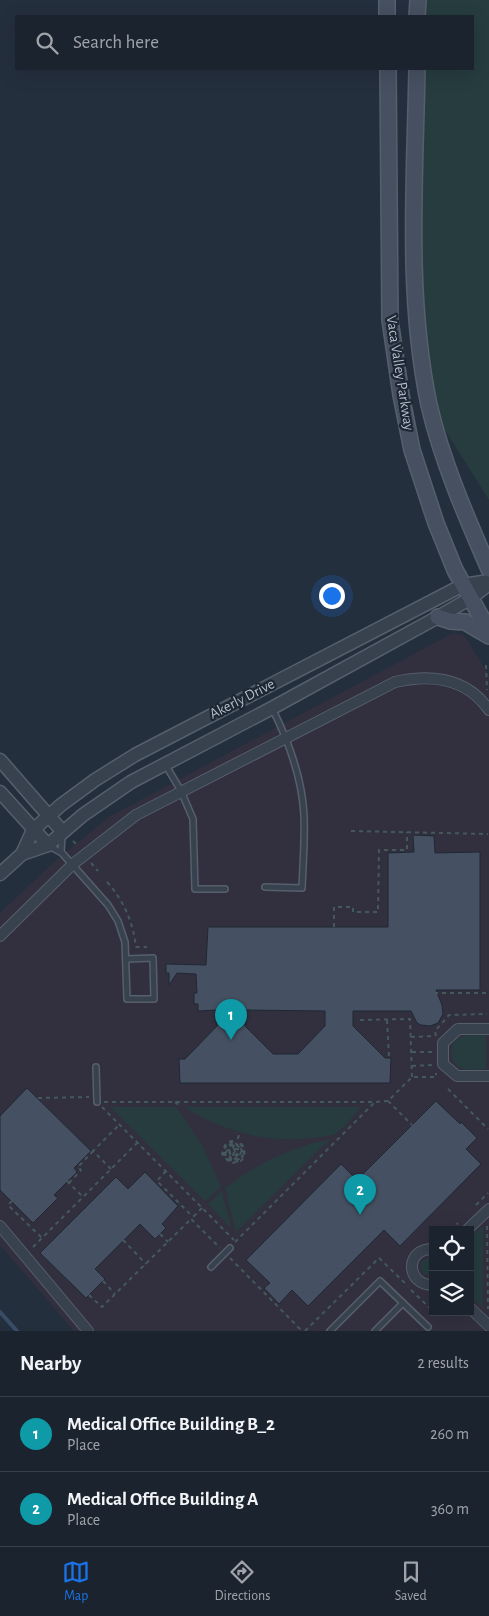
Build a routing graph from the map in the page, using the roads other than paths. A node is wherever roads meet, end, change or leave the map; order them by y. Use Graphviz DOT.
graph roads {
  1 [pos="387,0"];
  2 [pos="418,0"];
  3 [pos="387,15"];
  4 [pos="417,15"];
  5 [pos="388,70"];
  6 [pos="417,70"];
  7 [pos="489,568"];
  8 [pos="489,582"];
  9 [pos="463,585"];
  10 [pos="471,598"];
  11 [pos="438,617"];
  12 [pos="489,631"];
  13 [pos="489,636"];
  14 [pos="272,708"];
  15 [pos="489,710"];
  16 [pos="286,737"];
  17 [pos="0,760"];
  18 [pos="165,763"];
  19 [pos="181,791"];
  20 [pos="0,792"];
  21 [pos="49,816"];
  22 [pos="33,830"];
  23 [pos="62,831"];
  24 [pos="48,845"];
  25 [pos="61,852"];
  26 [pos="22,854"];
  27 [pos="72,864"];
  28 [pos="0,874"];
  29 [pos="265,887"];
  30 [pos="225,889"];
  31 [pos="0,936"];
  32 [pos="126,959"];
  33 [pos="489,1029"];
  34 [pos="96,1067"];
  35 [pos="489,1076"];
  36 [pos="97,1099"];
  37 [pos="489,1209"];
  38 [pos="0,1226"];
  39 [pos="471,1226"];
  40 [pos="230,1248"];
  41 [pos="429,1249"];
  42 [pos="211,1267"];
  43 [pos="429,1284"];
  44 [pos="403,1303"];
  45 [pos="474,1312"];
  46 [pos="489,1326"];
  47 [pos="428,1327"];
  48 [pos="88,1331"];
  49 [pos="330,1331"];
  50 [pos="375,1331"];
  1 -- 3 [label="main road"];
  2 -- 4 [label="main road"];
  5 -- 9 [label="main road, Vaca Valley Parkway"];
  6 -- 7 [label="main road, Vaca Valley Parkway"];
  8 -- 9 [label="street, Akerly Drive"];
  8 -- 10 [label="street, Akerly Drive"];
  9 -- 10 [label="main road, Vaca Valley Parkway"];
  9 -- 21 [label="street, Akerly Drive"];
  10 -- 11 [label="street, Akerly Drive"];
  10 -- 12 [label="main road, Vaca Valley Parkway"];
  11 -- 13 [label="main road"];
  11 -- 14 [label="street, Akerly Drive"];
  14 -- 16 [label="lane"];
  14 -- 18 [label="street, Akerly Drive"];
  15 -- 16 [label="street"];
  16 -- 19 [label="street"];
  16 -- 29 [label="lane"];
  17 -- 21 [label="street"];
  18 -- 19 [label="lane"];
  18 -- 23 [label="street, Akerly Drive"];
  19 -- 27 [label="street"];
  19 -- 30 [label="lane"];
  20 -- 22 [label="street"];
  21 -- 22 [label="street, Akerly Drive"];
  21 -- 23 [label="street"];
  22 -- 24 [label="street"];
  22 -- 26 [label="street, Akerly Drive"];
  23 -- 24 [label="street, Akerly Drive"];
  23 -- 25 [label="lane"];
  24 -- 25 [label="lane"];
  24 -- 26 [label="street, Akerly Drive"];
  25 -- 27 [label="lane"];
  26 -- 28 [label="street, Akerly Drive"];
  27 -- 31 [label="street"];
  27 -- 32 [label="lane"];
  32 -- 32 [label="lane"];
  33 -- 35 [label="street"];
  34 -- 36 [label="lane"];
  37 -- 39 [label="street"];
  38 -- 48 [label="street"];
  40 -- 42 [label="lane"];
  41 -- 43 [label="street"];
  44 -- 47 [label="lane"];
  44 -- 49 [label="lane"];
  44 -- 50 [label="lane"];
  45 -- 46 [label="street"];
}
